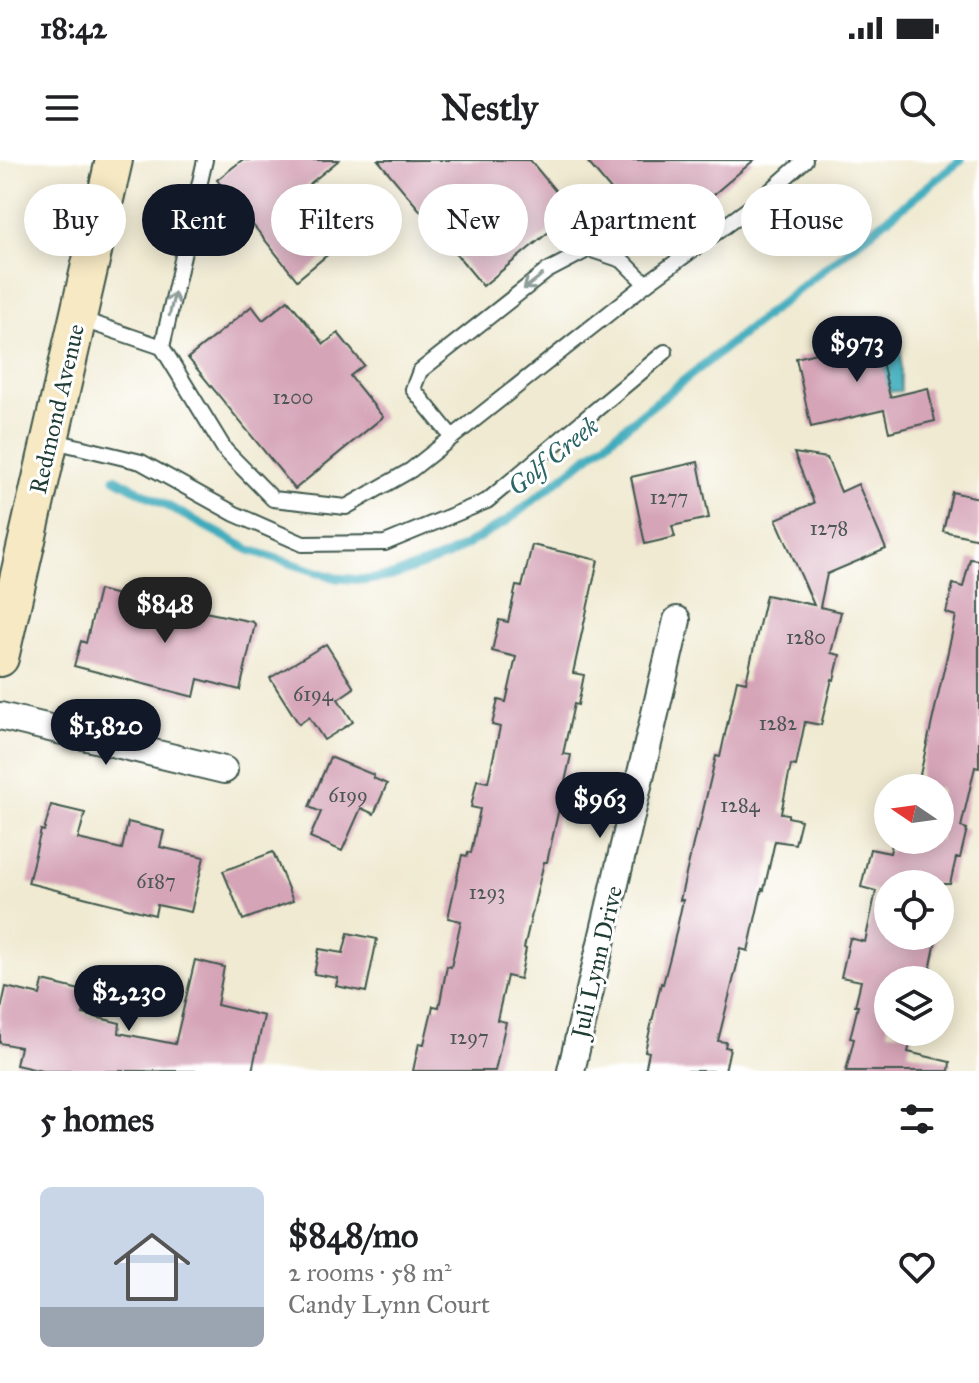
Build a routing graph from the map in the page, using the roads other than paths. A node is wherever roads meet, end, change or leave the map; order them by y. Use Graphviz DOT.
graph roads {
  1 [pos="114,160"];
  2 [pos="205,160"];
  3 [pos="805,160"];
  4 [pos="646,284"];
  5 [pos="77,318"];
  6 [pos="162,347"];
  7 [pos="665,352"];
  8 [pos="452,437"];
  9 [pos="50,439"];
  10 [pos="677,620"];
  11 [pos="2,638"];
  12 [pos="0,716"];
  13 [pos="224,770"];
  14 [pos="571,1071"];
  1 -- 5 [label="street, Redmond Avenue"];
  6 -- 2 [label="lane, one-way"];
  3 -- 4 [label="lane"];
  4 -- 8 [label="lane"];
  4 -- 8 [label="lane, one-way"];
  5 -- 6 [label="lane"];
  5 -- 9 [label="street, Redmond Avenue"];
  6 -- 8 [label="lane"];
  7 -- 9 [label="lane"];
  9 -- 11 [label="street, Redmond Avenue"];
  10 -- 14 [label="street, Juli Lynn Drive"];
  12 -- 13 [label="street"];
}
